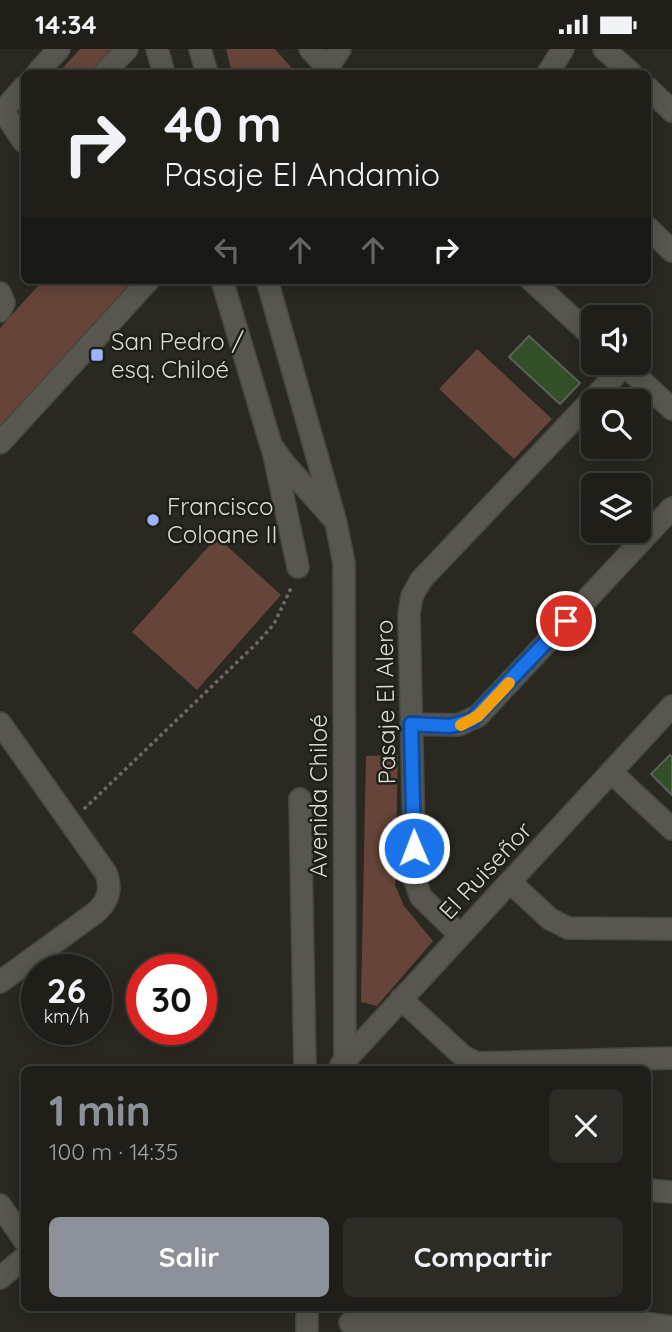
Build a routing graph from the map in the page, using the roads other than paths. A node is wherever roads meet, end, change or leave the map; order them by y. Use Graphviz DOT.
graph roads {
  1 [pos="59,49"];
  2 [pos="127,49"];
  3 [pos="157,49"];
  4 [pos="200,49"];
  5 [pos="310,49"];
  6 [pos="340,49"];
  7 [pos="563,49"];
  8 [pos="604,49"];
  9 [pos="40,70"];
  10 [pos="107,70"];
  11 [pos="163,70"];
  12 [pos="206,70"];
  13 [pos="326,70"];
  14 [pos="329,70"];
  15 [pos="550,70"];
  16 [pos="628,70"];
  17 [pos="21,90"];
  18 [pos="651,91"];
  19 [pos="672,111"];
  20 [pos="2,112"];
  21 [pos="21,138"];
  22 [pos="651,231"];
  23 [pos="672,251"];
  24 [pos="138,284"];
  25 [pos="223,284"];
  26 [pos="268,284"];
  27 [pos="535,284"];
  28 [pos="0,293"];
  29 [pos="0,311"];
  30 [pos="581,326"];
  31 [pos="612,375"];
  32 [pos="634,375"];
  33 [pos="672,409"];
  34 [pos="0,443"];
  35 [pos="271,445"];
  36 [pos="672,507"];
  37 [pos="337,523"];
  38 [pos="298,567"];
  39 [pos="672,706"];
  40 [pos="0,723"];
  41 [pos="411,724"];
  42 [pos="611,772"];
  43 [pos="300,799"];
  44 [pos="672,829"];
  45 [pos="510,882"];
  46 [pos="672,929"];
  47 [pos="460,936"];
  48 [pos="0,982"];
  49 [pos="401,999"];
  50 [pos="672,1058"];
  51 [pos="305,1066"];
  52 [pos="342,1066"];
  53 [pos="651,1190"];
  54 [pos="672,1192"];
  55 [pos="0,1205"];
  56 [pos="21,1236"];
  57 [pos="21,1260"];
  58 [pos="0,1278"];
  59 [pos="307,1311"];
  60 [pos="350,1321"];
  61 [pos="672,1327"];
  62 [pos="307,1332"];
  1 -- 9 [label="street"];
  2 -- 10 [label="street"];
  3 -- 11 [label="street"];
  4 -- 12 [label="street"];
  5 -- 13 [label="street"];
  6 -- 14 [label="street"];
  7 -- 15 [label="street"];
  8 -- 16 [label="street"];
  17 -- 20 [label="street"];
  18 -- 19 [label="street"];
  20 -- 21 [label="street"];
  22 -- 23 [label="street"];
  24 -- 34 [label="street"];
  25 -- 35 [label="street"];
  26 -- 37 [label="street, Avenida Chiloé"];
  27 -- 30 [label="street"];
  28 -- 29 [label="street"];
  31 -- 41 [label="street, Pasaje El Alero"];
  32 -- 33 [label="street"];
  35 -- 37 [label="street"];
  35 -- 38 [label="street"];
  36 -- 41 [label="street"];
  37 -- 52 [label="street, Avenida Chiloé"];
  39 -- 42 [label="street, El Ruiseñor"];
  40 -- 48 [label="street"];
  41 -- 47 [label="street, Pasaje El Alero"];
  42 -- 44 [label="street"];
  42 -- 45 [label="street, El Ruiseñor"];
  43 -- 51 [label="street, Avenida Chiloé"];
  45 -- 46 [label="street"];
  45 -- 47 [label="street, El Ruiseñor"];
  47 -- 49 [label="street, El Ruiseñor"];
  49 -- 50 [label="street"];
  49 -- 52 [label="street, El Ruiseñor"];
  53 -- 54 [label="street"];
  55 -- 56 [label="street"];
  57 -- 58 [label="street"];
  59 -- 62 [label="street"];
  60 -- 61 [label="street"];
}
